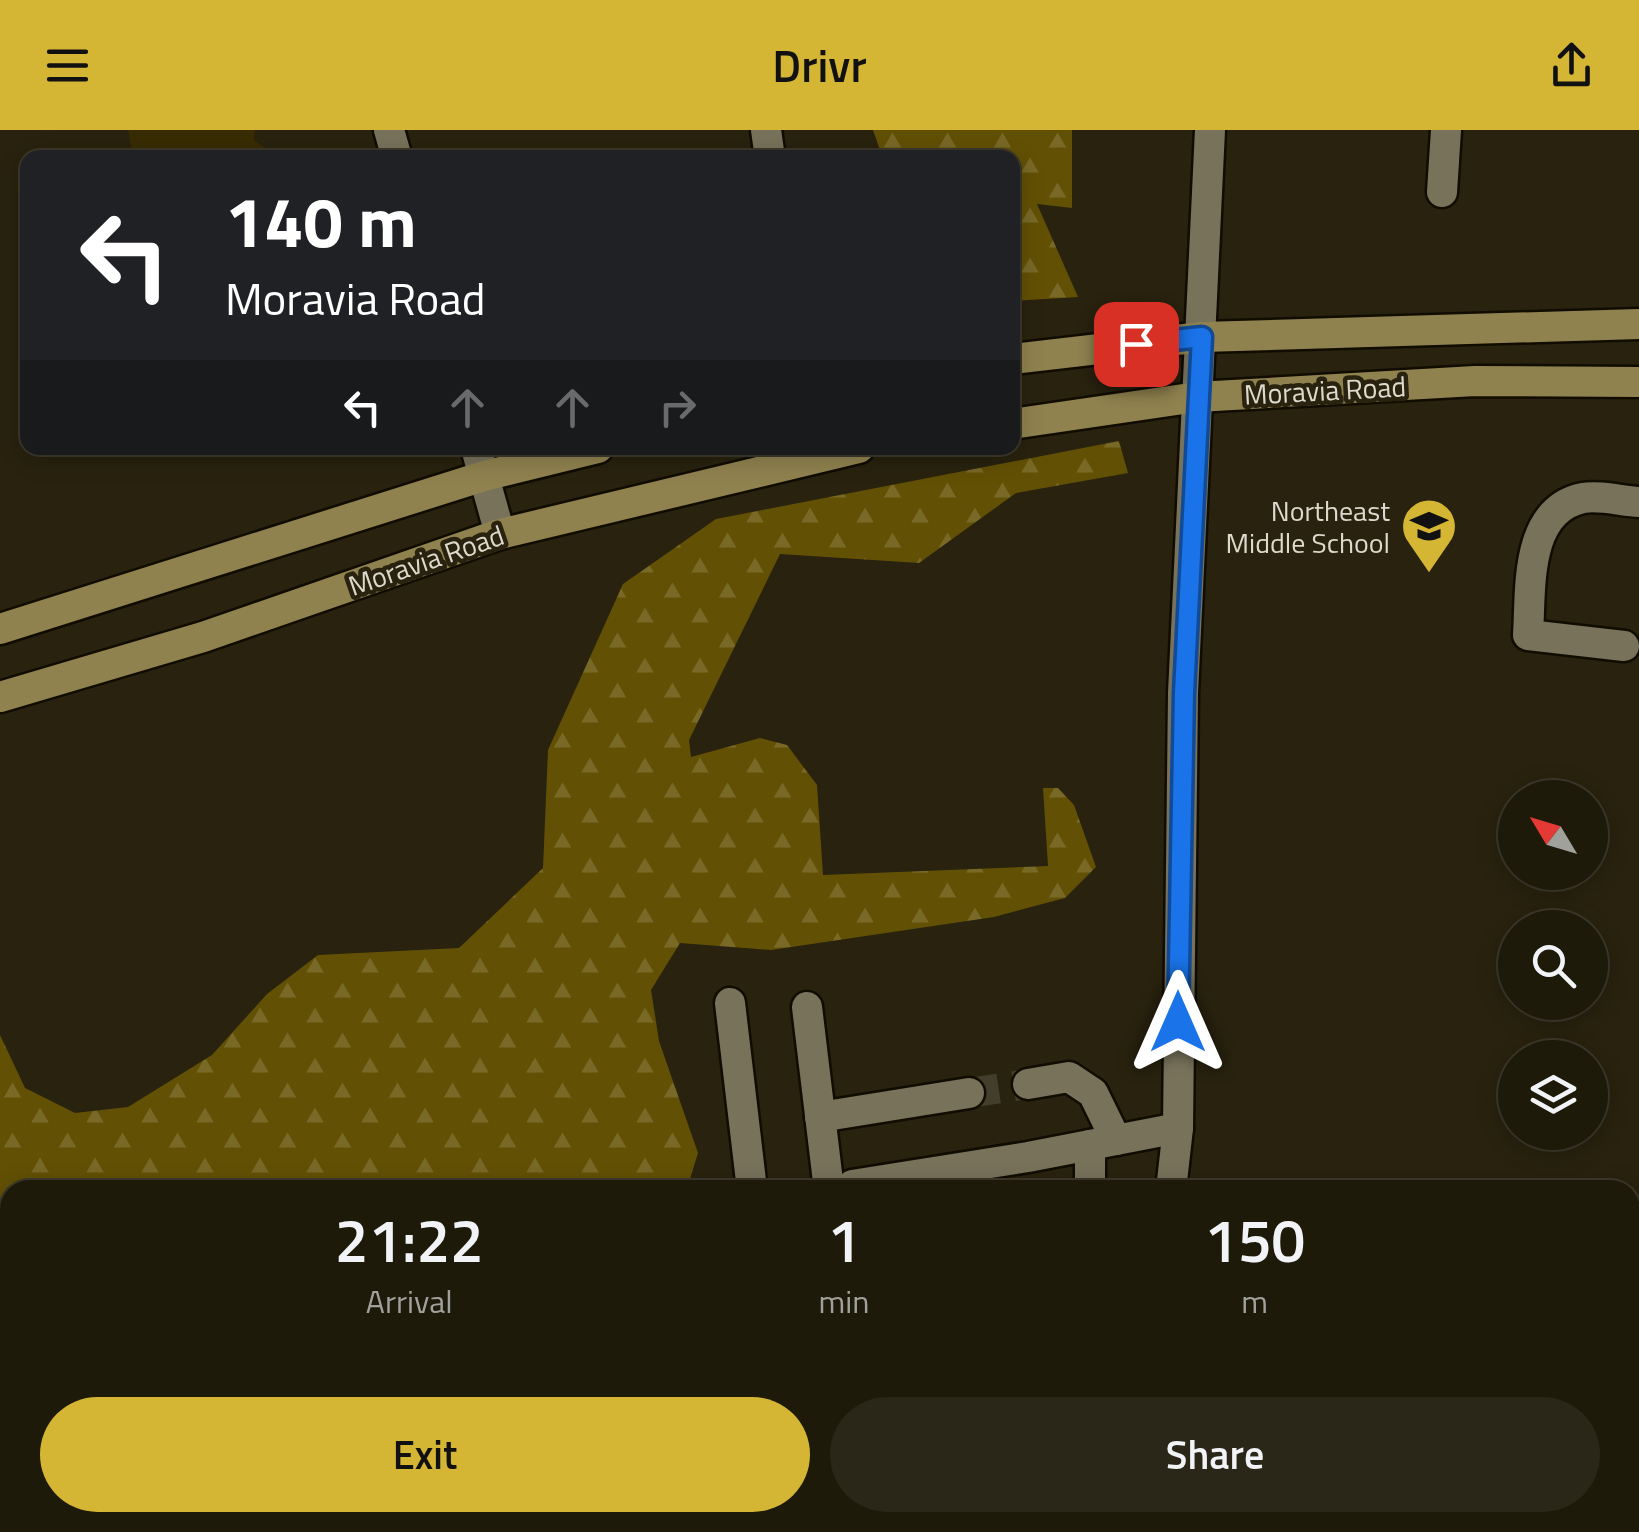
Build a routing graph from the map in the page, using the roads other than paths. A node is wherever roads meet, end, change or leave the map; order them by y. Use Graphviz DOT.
graph roads {
  1 [pos="1210,130"];
  2 [pos="1446,130"];
  3 [pos="1442,192"];
  4 [pos="1639,324"];
  5 [pos="1202,337"];
  6 [pos="1020,358"];
  7 [pos="1639,382"];
  8 [pos="1198,397"];
  9 [pos="1020,423"];
  10 [pos="539,455"];
  11 [pos="830,455"];
  12 [pos="480,462"];
  13 [pos="1639,502"];
  14 [pos="500,534"];
  15 [pos="0,629"];
  16 [pos="1624,646"];
  17 [pos="0,697"];
  18 [pos="730,1004"];
  19 [pos="807,1007"];
  20 [pos="1028,1084"];
  21 [pos="969,1093"];
  22 [pos="820,1117"];
  23 [pos="1178,1128"];
  24 [pos="1103,1143"];
  25 [pos="751,1180"];
  26 [pos="828,1180"];
  27 [pos="882,1180"];
  28 [pos="1093,1180"];
  29 [pos="1172,1180"];
  1 -- 5 [label="street"];
  2 -- 3 [label="street"];
  4 -- 5 [label="main road, Moravia Road"];
  5 -- 6 [label="main road, Moravia Road"];
  5 -- 8 [label="street"];
  7 -- 8 [label="main road, Moravia Road"];
  8 -- 9 [label="main road, Moravia Road"];
  8 -- 23 [label="street"];
  10 -- 12 [label="main road"];
  11 -- 14 [label="main road, Moravia Road"];
  12 -- 14 [label="street"];
  12 -- 15 [label="main road"];
  13 -- 16 [label="street"];
  14 -- 17 [label="main road, Moravia Road"];
  18 -- 25 [label="street"];
  19 -- 22 [label="street"];
  20 -- 24 [label="street"];
  21 -- 22 [label="street"];
  22 -- 26 [label="street"];
  23 -- 24 [label="street"];
  23 -- 29 [label="street"];
  24 -- 27 [label="street"];
  24 -- 28 [label="street"];
}
